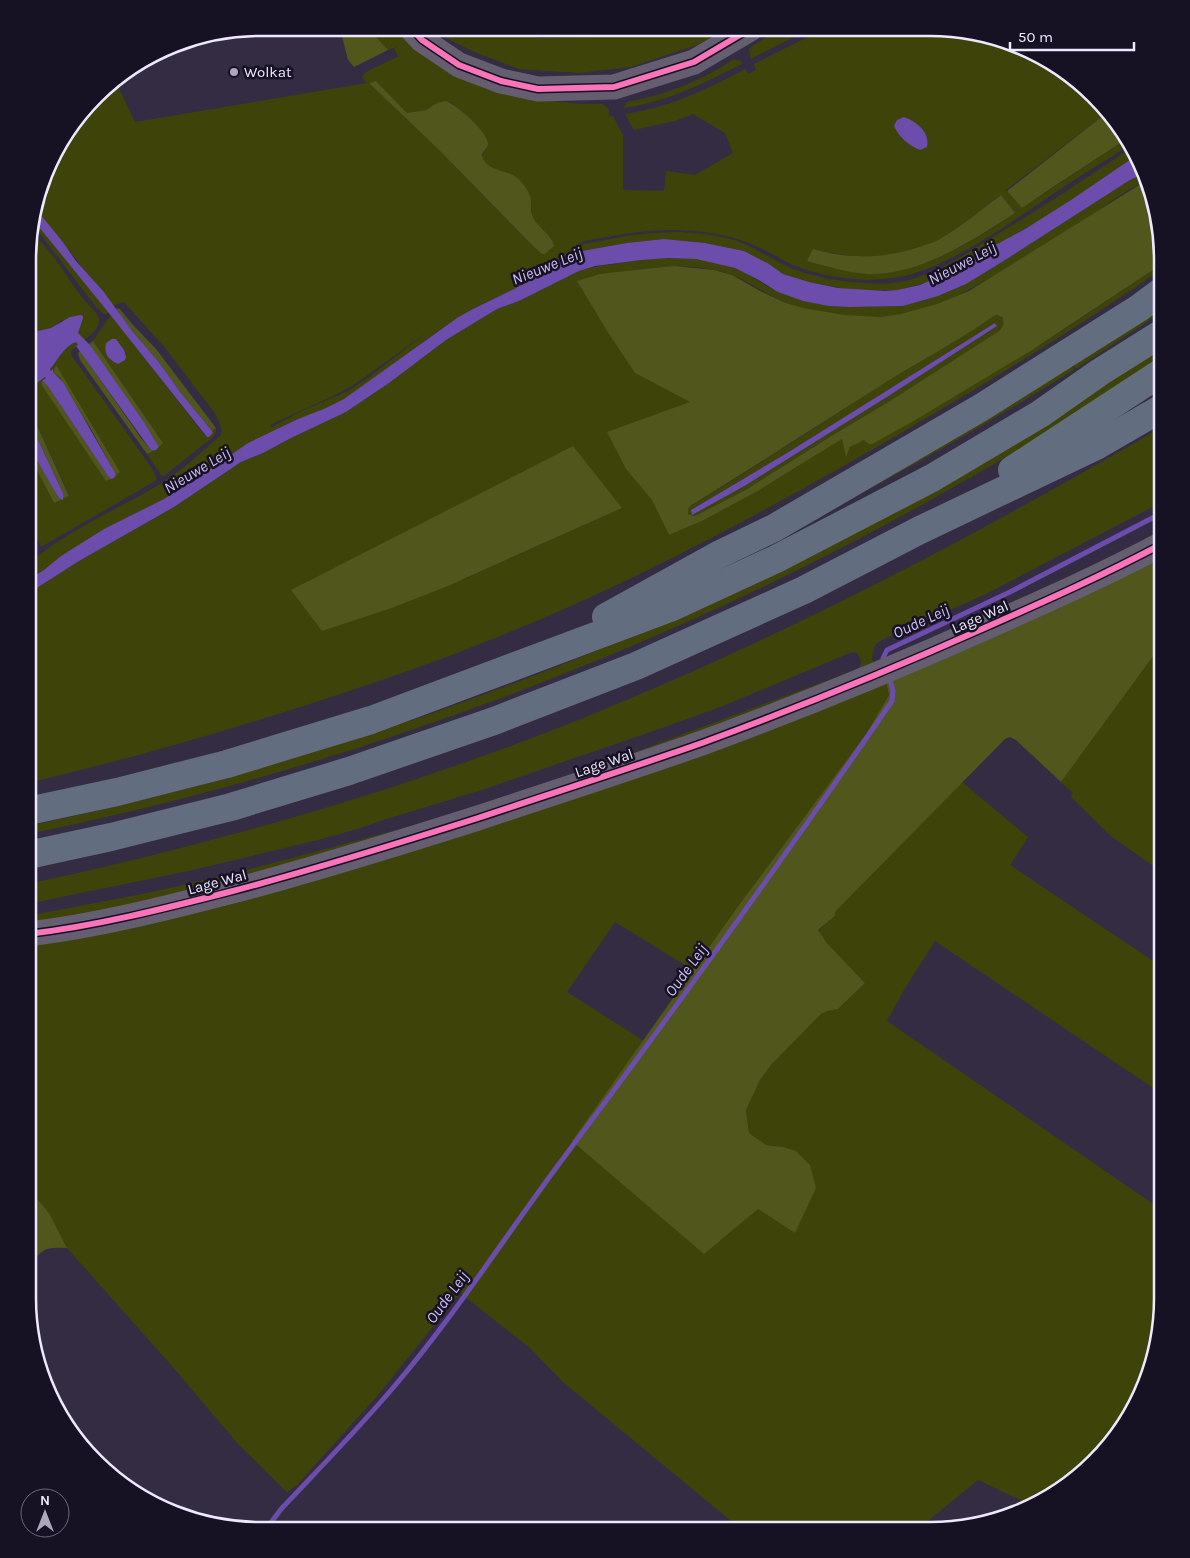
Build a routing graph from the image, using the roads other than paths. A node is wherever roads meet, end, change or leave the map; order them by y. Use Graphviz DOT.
graph roads {
  1 [pos="418,36"];
  2 [pos="738,36"];
  3 [pos="1154,297"];
  4 [pos="1154,338"];
  5 [pos="1154,377"];
  6 [pos="1154,413"];
  7 [pos="920,530"];
  8 [pos="1154,548"];
  9 [pos="521,665"];
  10 [pos="36,810"];
  11 [pos="36,853"];
  12 [pos="36,933"];
  1 -- 2 [label="street"];
  3 -- 9 [label="highway"];
  4 -- 9 [label="highway"];
  5 -- 7 [label="highway"];
  6 -- 7 [label="highway"];
  7 -- 11 [label="highway"];
  8 -- 12 [label="street, Lage Wal"];
  9 -- 10 [label="highway"];
}
